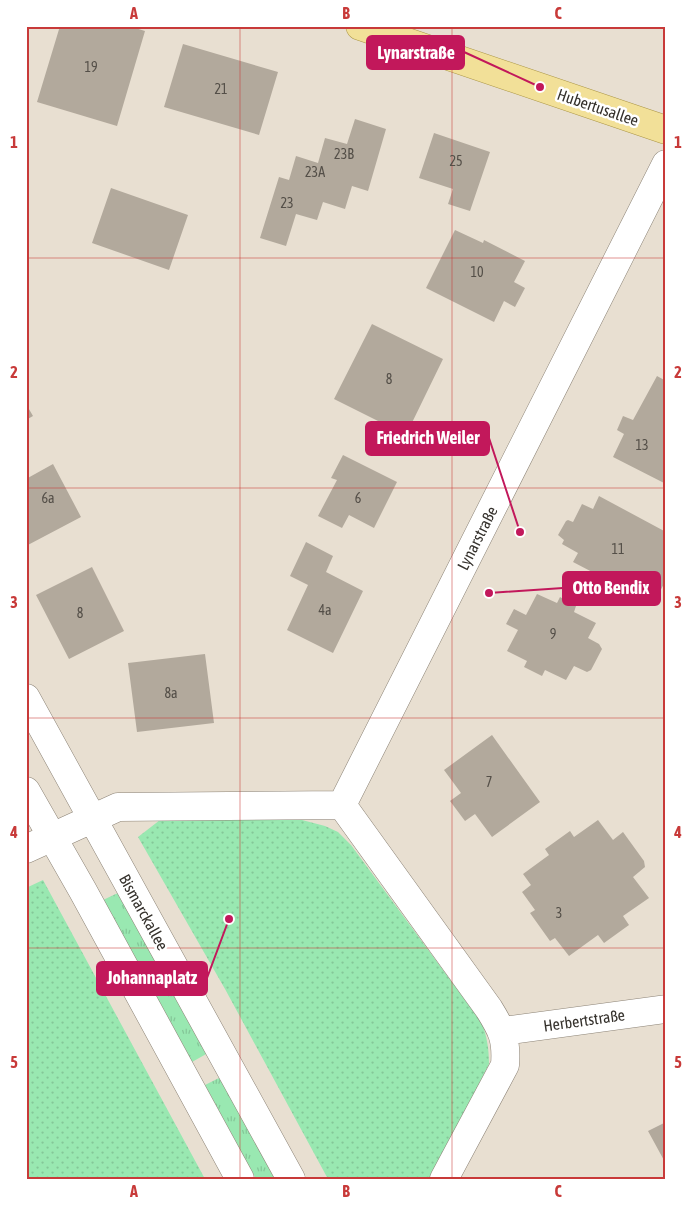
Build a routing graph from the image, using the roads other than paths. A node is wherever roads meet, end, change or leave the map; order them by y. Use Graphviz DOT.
graph roads {
  1 [pos="360,26"];
  2 [pos="666,130"];
  3 [pos="666,164"];
  4 [pos="26,698"];
  5 [pos="26,791"];
  6 [pos="342,805"];
  7 [pos="91,819"];
  8 [pos="52,837"];
  9 [pos="26,849"];
  10 [pos="666,1009"];
  11 [pos="503,1031"];
  12 [pos="240,1179"];
  13 [pos="291,1179"];
  14 [pos="444,1179"];
  1 -- 2 [label="main road, Hubertusallee"];
  3 -- 6 [label="street, Lynarstraße"];
  4 -- 7 [label="street, Bismarckallee"];
  5 -- 8 [label="street"];
  6 -- 7 [label="street"];
  6 -- 11 [label="street"];
  7 -- 8 [label="street"];
  7 -- 13 [label="street, Bismarckallee"];
  8 -- 9 [label="street"];
  8 -- 12 [label="street"];
  10 -- 11 [label="street, Herbertstraße"];
  11 -- 14 [label="street"];
}
